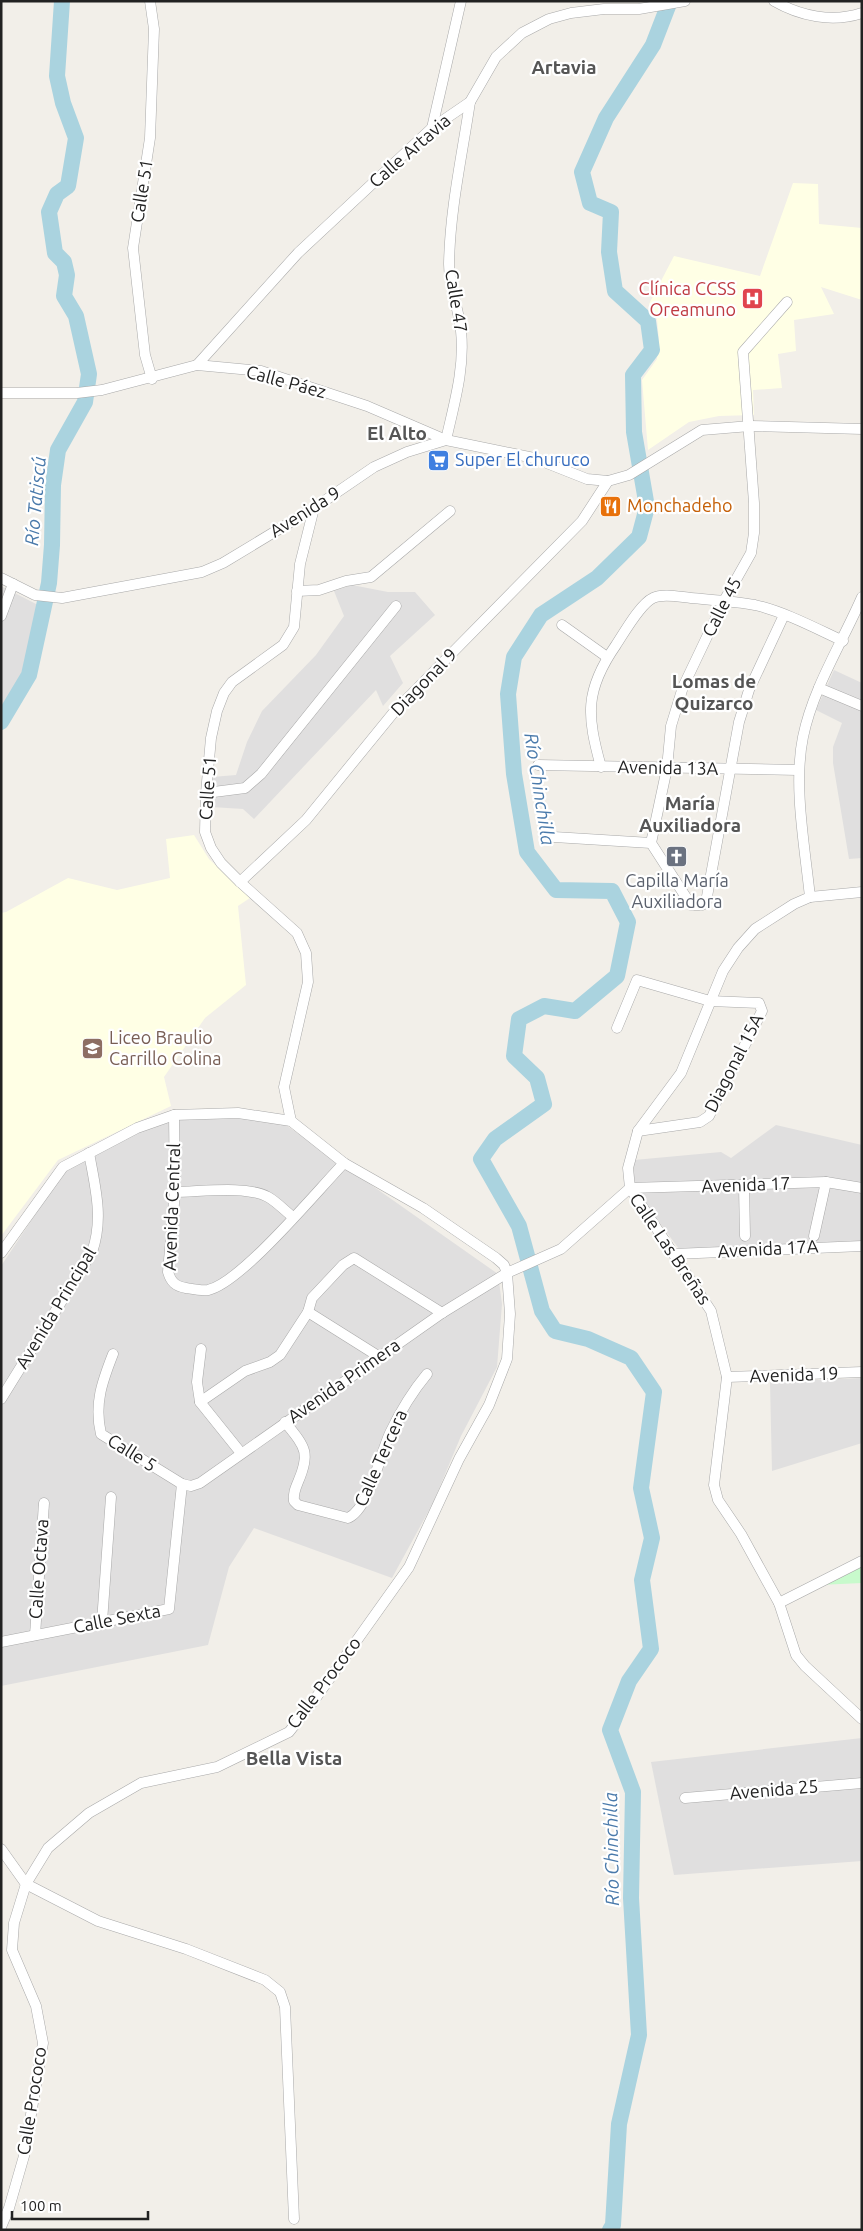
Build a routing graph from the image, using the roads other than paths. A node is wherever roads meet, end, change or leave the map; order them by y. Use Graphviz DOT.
graph roads {
  1 [pos="150,1"];
  2 [pos="461,1"];
  3 [pos="774,1"];
  4 [pos="684,2"];
  5 [pos="862,13"];
  6 [pos="470,102"];
  7 [pos="432,128"];
  8 [pos="787,302"];
  9 [pos="197,365"];
  10 [pos="152,378"];
  11 [pos="1,393"];
  12 [pos="750,426"];
  13 [pos="862,429"];
  14 [pos="446,440"];
  15 [pos="608,481"];
  16 [pos="314,508"];
  17 [pos="450,511"];
  18 [pos="1,578"];
  19 [pos="14,584"];
  20 [pos="297,591"];
  21 [pos="862,597"];
  22 [pos="724,601"];
  23 [pos="396,606"];
  24 [pos="784,615"];
  25 [pos="1,616"];
  26 [pos="562,625"];
  27 [pos="843,641"];
  28 [pos="607,657"];
  29 [pos="819,688"];
  30 [pos="862,706"];
  31 [pos="538,765"];
  32 [pos="600,767"];
  33 [pos="666,768"];
  34 [pos="731,770"];
  35 [pos="798,770"];
  36 [pos="206,793"];
  37 [pos="554,837"];
  38 [pos="651,843"];
  39 [pos="240,882"];
  40 [pos="862,892"];
  41 [pos="810,897"];
  42 [pos="710,1001"];
  43 [pos="618,1028"];
  44 [pos="174,1115"];
  45 [pos="291,1121"];
  46 [pos="638,1131"];
  47 [pos="89,1153"];
  48 [pos="344,1163"];
  49 [pos="826,1182"];
  50 [pos="744,1186"];
  51 [pos="630,1188"];
  52 [pos="862,1188"];
  53 [pos="175,1192"];
  54 [pos="293,1217"];
  55 [pos="745,1236"];
  56 [pos="814,1236"];
  57 [pos="862,1246"];
  58 [pos="1,1253"];
  59 [pos="674,1254"];
  60 [pos="507,1273"];
  61 [pos="308,1312"];
  62 [pos="442,1313"];
  63 [pos="201,1349"];
  64 [pos="113,1354"];
  65 [pos="378,1356"];
  66 [pos="862,1372"];
  67 [pos="427,1374"];
  68 [pos="727,1377"];
  69 [pos="1,1400"];
  70 [pos="200,1402"];
  71 [pos="285,1422"];
  72 [pos="241,1453"];
  73 [pos="182,1484"];
  74 [pos="110,1497"];
  75 [pos="44,1503"];
  76 [pos="862,1561"];
  77 [pos="778,1603"];
  78 [pos="102,1622"];
  79 [pos="34,1635"];
  80 [pos="1,1642"];
  81 [pos="862,1719"];
  82 [pos="862,1783"];
  83 [pos="685,1798"];
  84 [pos="1,1849"];
  85 [pos="26,1884"];
  86 [pos="294,2219"];
  87 [pos="1,2227"];
  1 -- 10 [label="street, Calle 51"];
  2 -- 7 [label="street"];
  3 -- 5 [label="street"];
  4 -- 6 [label="street, Calle Artavia"];
  6 -- 7 [label="street, Calle Artavia"];
  6 -- 14 [label="street, Calle 47"];
  7 -- 9 [label="street, Calle Artavia"];
  8 -- 12 [label="street, Calle 45"];
  9 -- 10 [label="street, Calle Páez"];
  9 -- 14 [label="street, Calle Páez"];
  10 -- 11 [label="street, Calle Páez"];
  12 -- 13 [label="street"];
  12 -- 15 [label="street"];
  12 -- 22 [label="street, Calle 45"];
  14 -- 15 [label="street, Avenida 9"];
  14 -- 16 [label="street, Avenida 9"];
  15 -- 39 [label="street, Diagonal 9"];
  16 -- 19 [label="street, Avenida 9"];
  16 -- 20 [label="street, Calle 51"];
  17 -- 20 [label="street"];
  18 -- 19 [label="street, Avenida 9"];
  19 -- 25 [label="street"];
  20 -- 36 [label="street, Calle 51"];
  21 -- 27 [label="street"];
  22 -- 24 [label="street"];
  22 -- 28 [label="street"];
  22 -- 33 [label="street, Calle 45"];
  23 -- 36 [label="street"];
  24 -- 27 [label="street"];
  24 -- 34 [label="street"];
  26 -- 28 [label="street"];
  27 -- 29 [label="street"];
  28 -- 32 [label="street"];
  29 -- 30 [label="street"];
  29 -- 35 [label="street"];
  31 -- 32 [label="street, Avenida 13A"];
  32 -- 33 [label="street, Avenida 13A"];
  33 -- 34 [label="street, Avenida 13A"];
  33 -- 38 [label="street, Calle 45"];
  34 -- 35 [label="street, Avenida 13A"];
  34 -- 38 [label="street"];
  35 -- 41 [label="street"];
  36 -- 39 [label="street, Calle 51"];
  37 -- 38 [label="street"];
  39 -- 45 [label="street, Calle 51"];
  40 -- 41 [label="street"];
  41 -- 42 [label="street, Calle Las Breñas"];
  42 -- 43 [label="street"];
  42 -- 46 [label="street, Calle Las Breñas"];
  42 -- 46 [label="street, Diagonal 15A"];
  44 -- 45 [label="street"];
  44 -- 47 [label="street"];
  44 -- 53 [label="street, Avenida Central"];
  45 -- 48 [label="street"];
  46 -- 51 [label="street, Calle Las Breñas"];
  47 -- 58 [label="street"];
  47 -- 69 [label="street, Avenida Principal"];
  48 -- 54 [label="street, Avenida Central"];
  48 -- 60 [label="street"];
  49 -- 50 [label="street, Avenida 17"];
  49 -- 52 [label="street, Avenida 17"];
  49 -- 56 [label="street"];
  50 -- 51 [label="street, Avenida 17"];
  50 -- 55 [label="street"];
  51 -- 59 [label="street, Calle Las Breñas"];
  51 -- 60 [label="street"];
  53 -- 54 [label="street"];
  53 -- 54 [label="street, Avenida Central"];
  57 -- 59 [label="street, Avenida 17A"];
  59 -- 68 [label="street, Calle Las Breñas"];
  60 -- 62 [label="street, Avenida Primera"];
  60 -- 85 [label="street, Calle Prococo"];
  61 -- 62 [label="street"];
  61 -- 65 [label="street"];
  61 -- 70 [label="street"];
  62 -- 65 [label="street, Avenida Primera"];
  63 -- 70 [label="street"];
  64 -- 73 [label="street, Calle 5"];
  65 -- 71 [label="street, Avenida Primera"];
  66 -- 68 [label="street, Avenida 19"];
  67 -- 71 [label="street, Calle Tercera"];
  68 -- 77 [label="street, Calle Las Breñas"];
  70 -- 72 [label="street"];
  71 -- 72 [label="street, Avenida Primera"];
  72 -- 73 [label="street, Avenida Primera"];
  73 -- 78 [label="street, Calle Sexta"];
  74 -- 78 [label="street"];
  75 -- 79 [label="street, Calle Octava"];
  76 -- 77 [label="street"];
  77 -- 81 [label="street, Calle Las Breñas"];
  78 -- 79 [label="street, Calle Sexta"];
  79 -- 80 [label="street, Calle Sexta"];
  82 -- 83 [label="street, Avenida 25"];
  84 -- 85 [label="street"];
  85 -- 86 [label="street"];
  85 -- 87 [label="street, Calle Prococo"];
}
